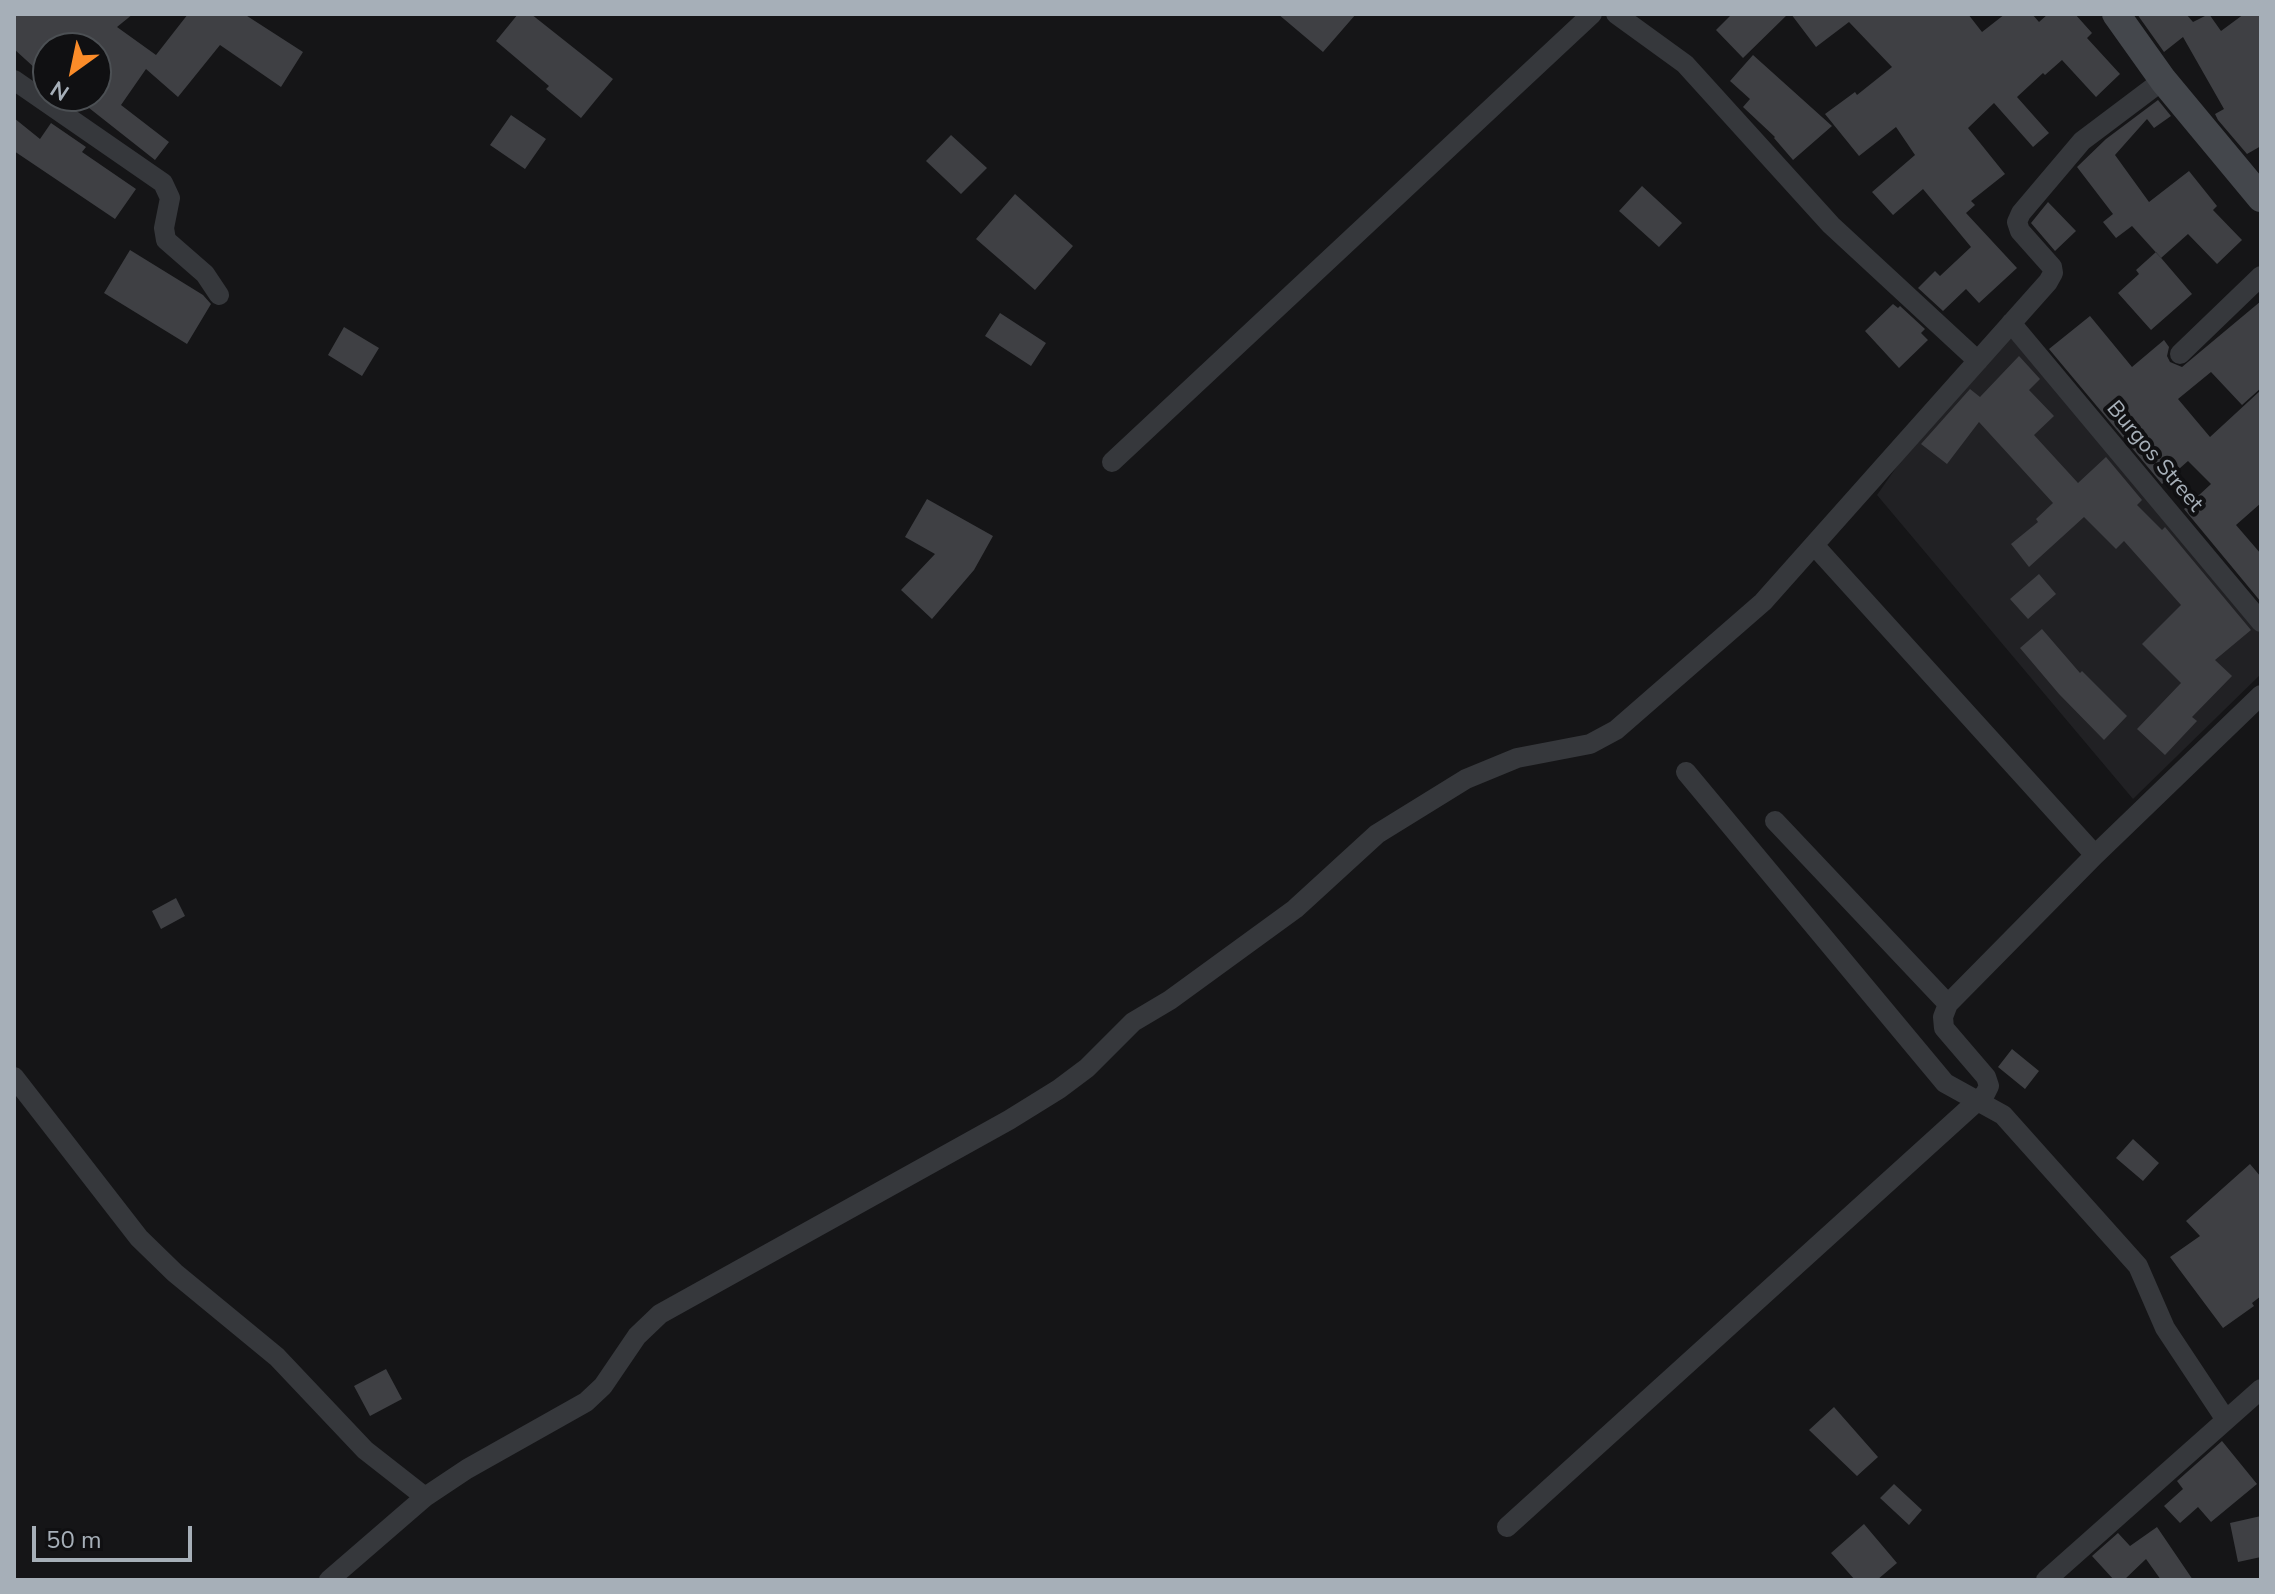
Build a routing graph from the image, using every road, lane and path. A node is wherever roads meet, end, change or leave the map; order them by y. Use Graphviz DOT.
graph roads {
  1 [pos="1592,14"];
  2 [pos="1616,14"];
  3 [pos="2116,14"];
  4 [pos="14,80"];
  5 [pos="2163,80"];
  6 [pos="2261,198"];
  7 [pos="2261,276"];
  8 [pos="219,295"];
  9 [pos="2011,323"];
  10 [pos="2180,354"];
  11 [pos="1978,361"];
  12 [pos="1112,462"];
  13 [pos="1814,545"];
  14 [pos="2261,622"];
  15 [pos="2261,695"];
  16 [pos="1686,772"];
  17 [pos="1775,821"];
  18 [pos="2095,855"];
  19 [pos="1948,1004"];
  20 [pos="14,1077"];
  21 [pos="1977,1101"];
  22 [pos="2261,1389"];
  23 [pos="2226,1420"];
  24 [pos="425,1497"];
  25 [pos="1507,1527"];
  26 [pos="329,1580"];
  27 [pos="2046,1580"];
  1 -- 12 [label="street"];
  2 -- 11 [label="street"];
  3 -- 5 [label="street"];
  4 -- 8 [label="street"];
  5 -- 6 [label="street"];
  5 -- 9 [label="street"];
  7 -- 10 [label="street"];
  9 -- 11 [label="street"];
  9 -- 14 [label="street, Burgos Street"];
  11 -- 13 [label="street"];
  13 -- 18 [label="street"];
  13 -- 24 [label="street"];
  15 -- 18 [label="street"];
  16 -- 21 [label="street"];
  17 -- 19 [label="street"];
  18 -- 19 [label="street"];
  19 -- 21 [label="street"];
  20 -- 24 [label="street"];
  21 -- 23 [label="street"];
  21 -- 25 [label="street"];
  22 -- 23 [label="street"];
  23 -- 27 [label="street"];
  24 -- 26 [label="street"];
}
